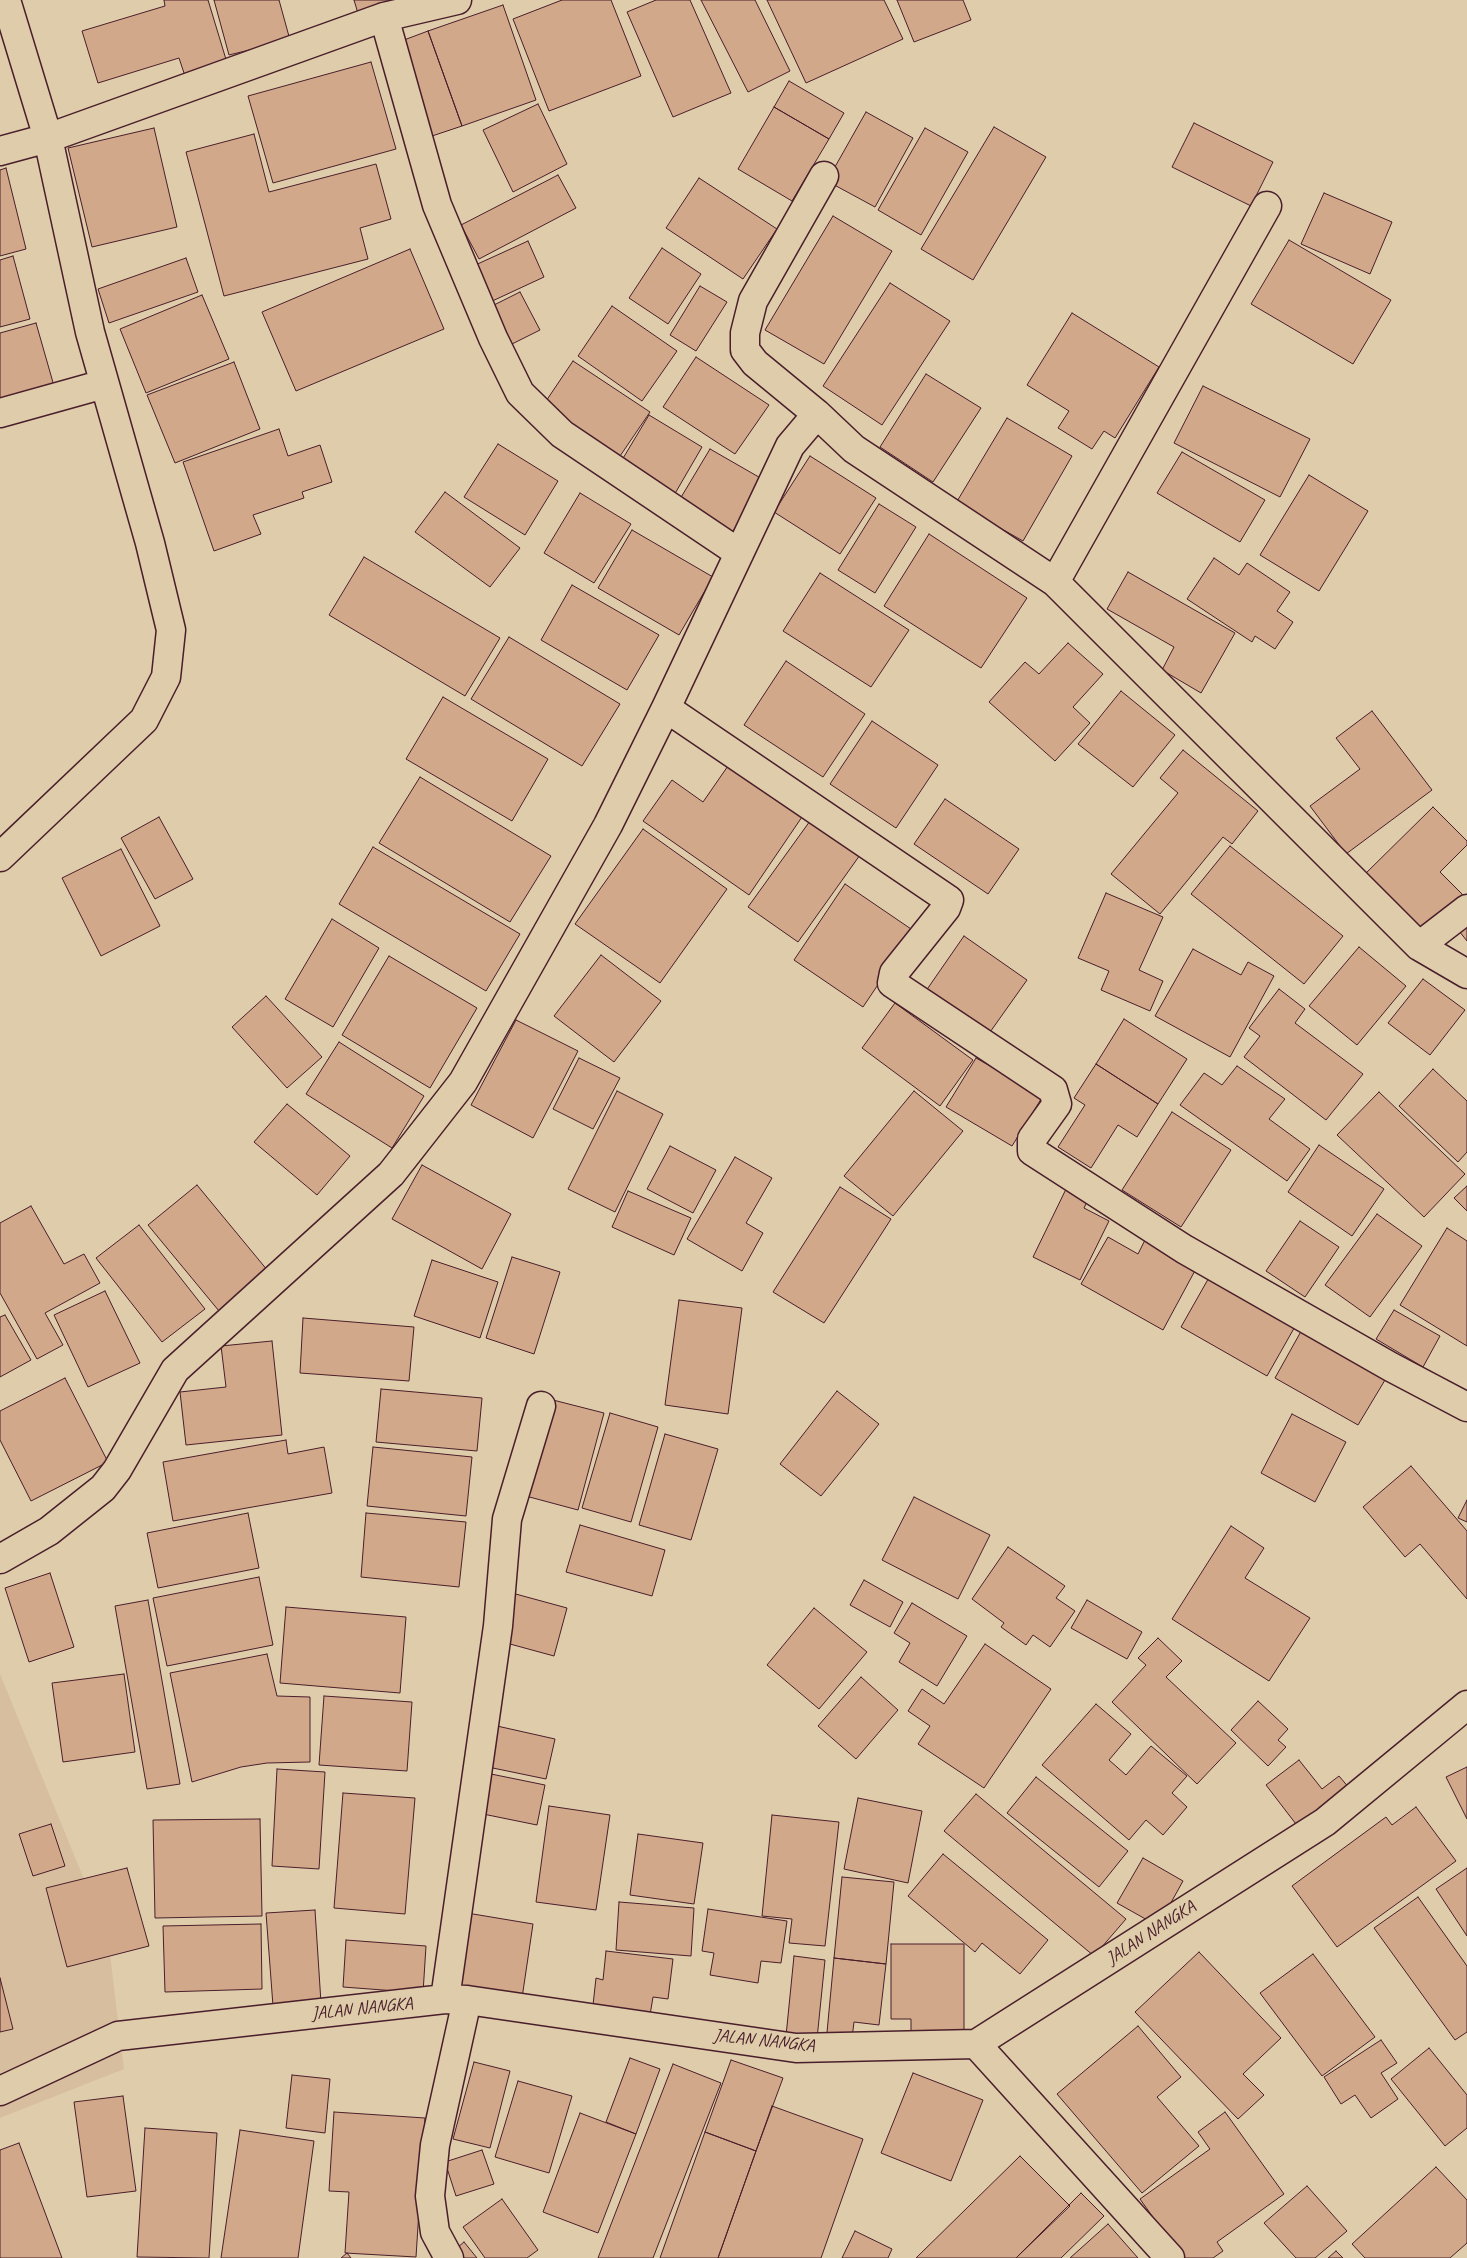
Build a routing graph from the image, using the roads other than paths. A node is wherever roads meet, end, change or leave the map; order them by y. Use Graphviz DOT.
graph roads {
  1 [pos="6,0"];
  2 [pos="457,0"];
  3 [pos="384,17"];
  4 [pos="48,138"];
  5 [pos="0,151"];
  6 [pos="824,176"];
  7 [pos="1267,206"];
  8 [pos="104,384"];
  9 [pos="0,413"];
  10 [pos="817,414"];
  11 [pos="739,553"];
  12 [pos="1055,582"];
  13 [pos="666,708"];
  14 [pos="0,857"];
  15 [pos="1467,909"];
  16 [pos="1419,946"];
  17 [pos="1467,974"];
  18 [pos="541,1406"];
  19 [pos="1467,1407"];
  20 [pos="0,1559"];
  21 [pos="1467,1705"];
  22 [pos="456,2000"];
  23 [pos="976,2044"];
  24 [pos="0,2091"];
  25 [pos="449,2258"];
  26 [pos="1170,2258"];
  1 -- 4 [label="street"];
  2 -- 3 [label="street"];
  3 -- 4 [label="street"];
  3 -- 11 [label="street"];
  4 -- 5 [label="street"];
  4 -- 8 [label="street"];
  6 -- 10 [label="street"];
  7 -- 12 [label="street"];
  8 -- 9 [label="street"];
  8 -- 14 [label="street"];
  10 -- 11 [label="street"];
  10 -- 12 [label="street"];
  11 -- 13 [label="street"];
  12 -- 16 [label="street"];
  13 -- 19 [label="street"];
  13 -- 20 [label="street"];
  15 -- 16 [label="street"];
  16 -- 17 [label="street"];
  18 -- 22 [label="street"];
  21 -- 23 [label="street, JALAN NANGKA"];
  22 -- 23 [label="street, JALAN NANGKA"];
  22 -- 24 [label="street, JALAN NANGKA"];
  22 -- 25 [label="street"];
  23 -- 26 [label="street"];
}
